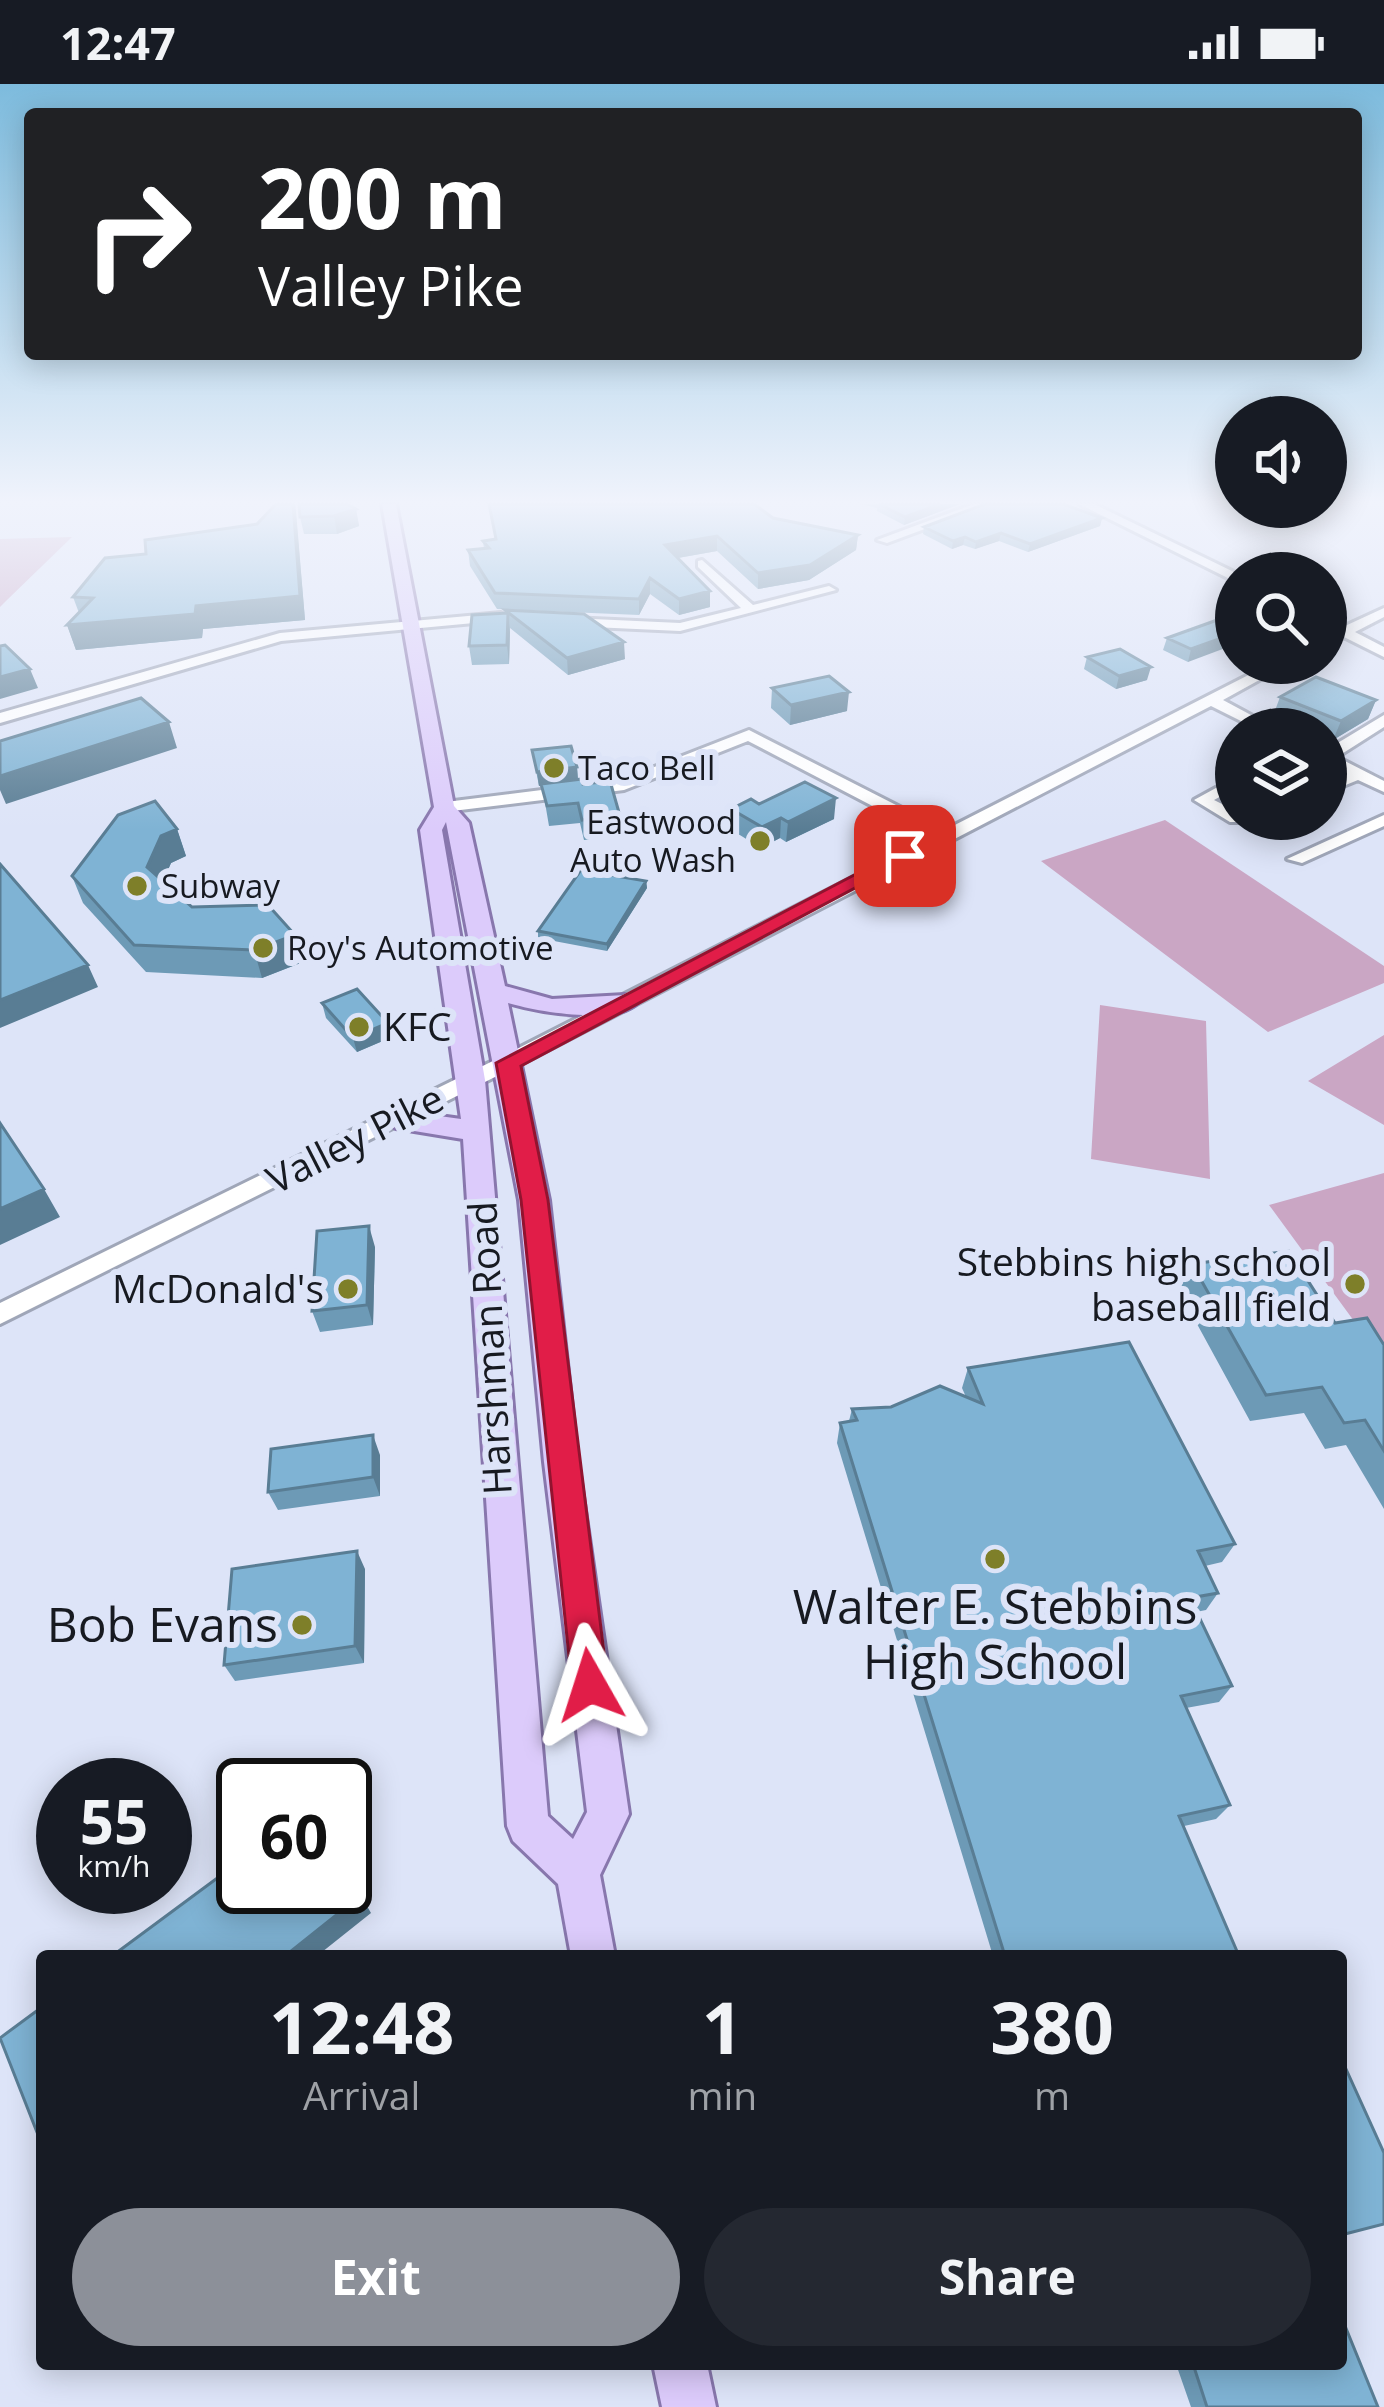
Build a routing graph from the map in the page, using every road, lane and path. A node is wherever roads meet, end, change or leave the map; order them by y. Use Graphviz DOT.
graph roads {
  1 [pos="409,612"];
  2 [pos="742,612"];
  3 [pos="1384,612"];
  4 [pos="520,619"];
  5 [pos="411,621"];
  6 [pos="558,621"];
  7 [pos="1347,630"];
  8 [pos="1347,632"];
  9 [pos="1384,653"];
  10 [pos="1242,684"];
  11 [pos="1211,700"];
  12 [pos="1227,708"];
  13 [pos="0,718"];
  14 [pos="1384,720"];
  15 [pos="1347,744"];
  16 [pos="1347,768"];
  17 [pos="1358,774"];
  18 [pos="1347,779"];
  19 [pos="1384,787"];
  20 [pos="444,807"];
  21 [pos="1384,820"];
  22 [pos="943,836"];
  23 [pos="1296,859"];
  24 [pos="495,991"];
  25 [pos="626,1003"];
  26 [pos="508,1063"];
  27 [pos="472,1080"];
  28 [pos="396,1119"];
  29 [pos="476,1131"];
  30 [pos="0,1314"];
  31 [pos="578,1873"];
  32 [pos="592,1950"];
  33 [pos="681,2370"];
  34 [pos="689,2407"];
  1 -- 5 [label="main road, Harshman Road"];
  2 -- 6 [label="street"];
  3 -- 7 [label="street"];
  4 -- 5 [label="street"];
  5 -- 13 [label="street"];
  5 -- 20 [label="main road, Harshman Road"];
  8 -- 9 [label="street"];
  10 -- 11 [label="street, Valley Pike"];
  11 -- 12 [label="street"];
  11 -- 22 [label="street, Valley Pike"];
  14 -- 15 [label="street"];
  16 -- 17 [label="street"];
  17 -- 18 [label="street"];
  17 -- 19 [label="street"];
  20 -- 22 [label="street"];
  20 -- 24 [label="main road, Harshman Road"];
  20 -- 27 [label="main road, Harshman Road"];
  21 -- 23 [label="street"];
  22 -- 25 [label="street, Valley Pike"];
  24 -- 25 [label="main road"];
  24 -- 26 [label="main road, Harshman Road"];
  25 -- 26 [label="street, Valley Pike"];
  26 -- 27 [label="street, Valley Pike"];
  26 -- 31 [label="main road, Harshman Road"];
  27 -- 28 [label="street, Valley Pike"];
  27 -- 29 [label="main road, Harshman Road"];
  28 -- 29 [label="main road"];
  28 -- 30 [label="street, Valley Pike"];
  29 -- 31 [label="main road, Harshman Road"];
  31 -- 32 [label="main road"];
  33 -- 34 [label="main road"];
}
